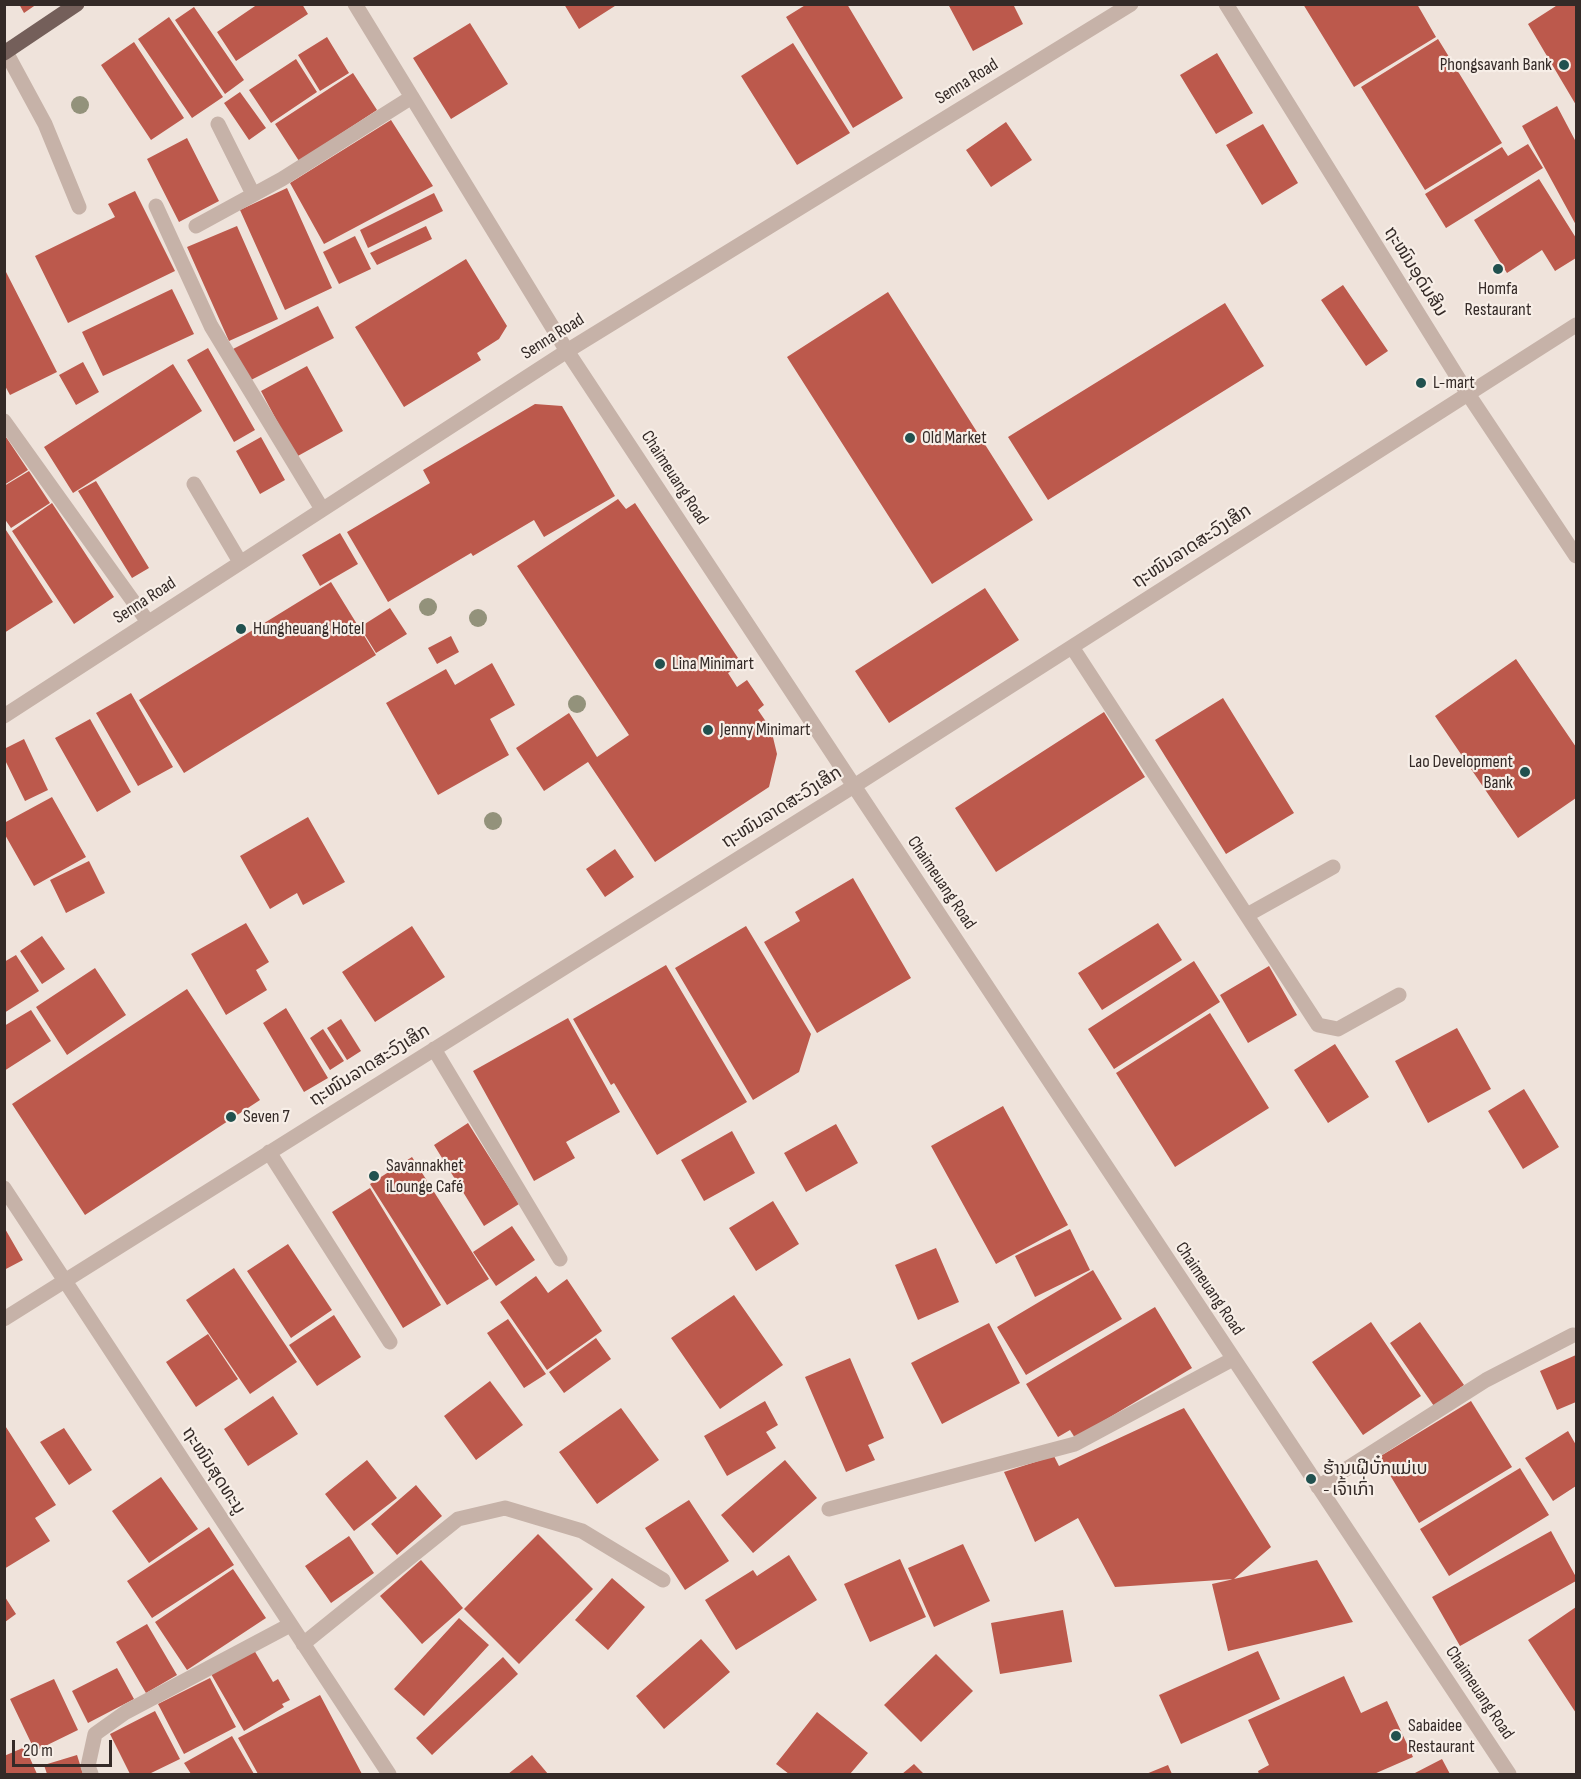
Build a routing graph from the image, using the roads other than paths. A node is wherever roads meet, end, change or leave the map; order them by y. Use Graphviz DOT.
graph roads {
  1 [pos="77,4"];
  2 [pos="355,4"];
  3 [pos="1131,4"];
  4 [pos="1226,4"];
  5 [pos="5,53"];
  6 [pos="412,97"];
  7 [pos="218,124"];
  8 [pos="253,195"];
  9 [pos="156,206"];
  10 [pos="79,207"];
  11 [pos="196,226"];
  12 [pos="1576,325"];
  13 [pos="567,351"];
  14 [pos="1468,394"];
  15 [pos="4,421"];
  16 [pos="194,484"];
  17 [pos="322,509"];
  18 [pos="1576,556"];
  19 [pos="240,562"];
  20 [pos="148,622"];
  21 [pos="1072,647"];
  22 [pos="4,716"];
  23 [pos="854,786"];
  24 [pos="1333,867"];
  25 [pos="1247,915"];
  26 [pos="1400,995"];
  27 [pos="434,1049"];
  28 [pos="269,1152"];
  29 [pos="4,1188"];
  30 [pos="560,1259"];
  31 [pos="65,1280"];
  32 [pos="4,1319"];
  33 [pos="1573,1335"];
  34 [pos="390,1342"];
  35 [pos="1233,1359"];
  36 [pos="1318,1487"];
  37 [pos="830,1509"];
  38 [pos="663,1580"];
  39 [pos="290,1625"];
  40 [pos="303,1644"];
  41 [pos="91,1774"];
  42 [pos="389,1774"];
  43 [pos="1509,1774"];
  1 -- 5 [label="main road"];
  2 -- 6 [label="street, Chaimeuang Road"];
  3 -- 13 [label="street, Senna Road"];
  4 -- 14 [label="street, ຖະໜົນອຸດົມສິນ"];
  5 -- 10 [label="street"];
  6 -- 8 [label="street"];
  6 -- 13 [label="street, Chaimeuang Road"];
  7 -- 8 [label="street"];
  8 -- 11 [label="street"];
  9 -- 17 [label="street"];
  12 -- 14 [label="street, ຖະໜົນລາດສະວົງເສິກ"];
  13 -- 17 [label="street, Senna Road"];
  13 -- 23 [label="street, Chaimeuang Road"];
  14 -- 18 [label="street, ຖະໜົນອຸດົມສິນ"];
  14 -- 21 [label="street, ຖະໜົນລາດສະວົງເສິກ"];
  15 -- 20 [label="street"];
  16 -- 19 [label="street"];
  17 -- 19 [label="street, Senna Road"];
  19 -- 20 [label="street, Senna Road"];
  20 -- 22 [label="street, Senna Road"];
  21 -- 23 [label="street, ຖະໜົນລາດສະວົງເສິກ"];
  21 -- 25 [label="street"];
  23 -- 27 [label="street, ຖະໜົນລາດສະວົງເສິກ"];
  23 -- 35 [label="street, Chaimeuang Road"];
  24 -- 25 [label="street"];
  25 -- 26 [label="street"];
  27 -- 28 [label="street, ຖະໜົນລາດສະວົງເສິກ"];
  27 -- 30 [label="street"];
  28 -- 31 [label="street, ຖະໜົນລາດສະວົງເສິກ"];
  28 -- 34 [label="street"];
  29 -- 31 [label="street, ຖະໜົນສຸດທະນູ"];
  31 -- 32 [label="street, ຖະໜົນລາດສະວົງເສິກ"];
  31 -- 39 [label="street, ຖະໜົນສຸດທະນູ"];
  33 -- 36 [label="street"];
  35 -- 36 [label="street, Chaimeuang Road"];
  35 -- 37 [label="street"];
  36 -- 43 [label="street, Chaimeuang Road"];
  38 -- 40 [label="street"];
  39 -- 40 [label="street, ຖະໜົນສຸດທະນູ"];
  39 -- 41 [label="street"];
  40 -- 42 [label="street, ຖະໜົນສຸດທະນູ"];
}
